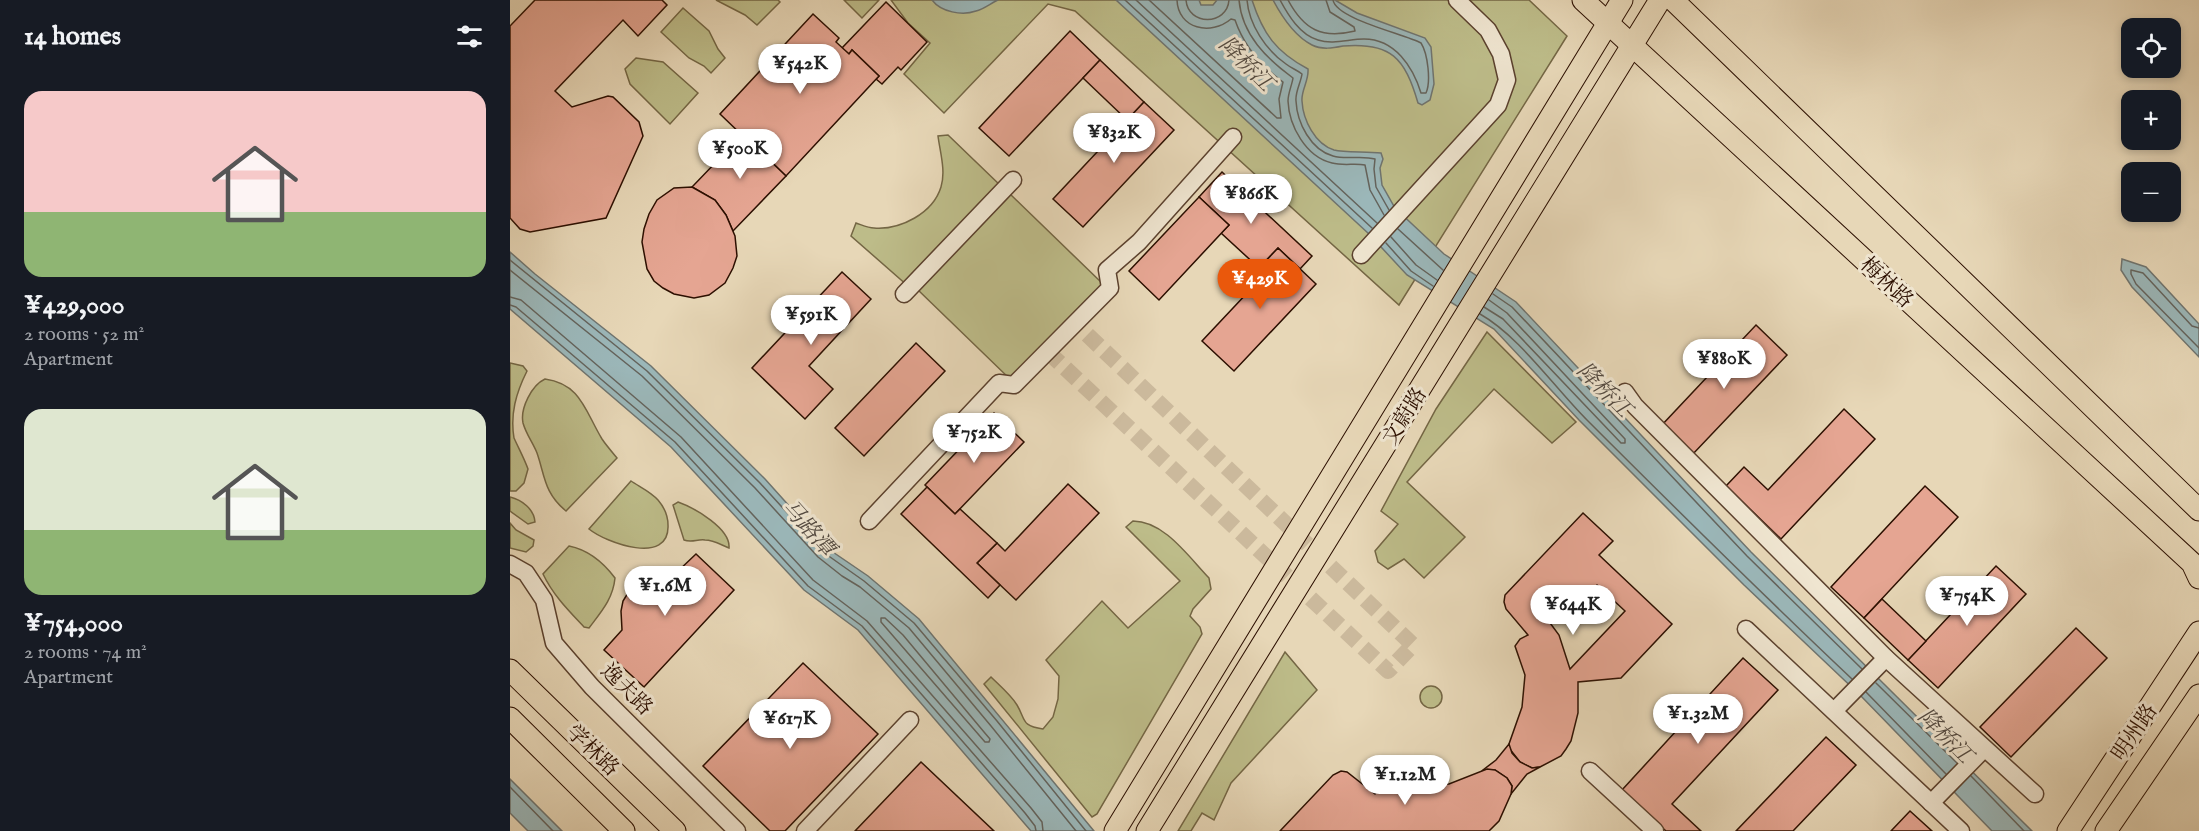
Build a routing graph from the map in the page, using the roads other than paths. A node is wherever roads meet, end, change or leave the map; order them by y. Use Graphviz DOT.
graph roads {
  1 [pos="1457,0"];
  2 [pos="1583,0"];
  3 [pos="1622,0"];
  4 [pos="1659,0"];
  5 [pos="1673,0"];
  6 [pos="1607,23"];
  7 [pos="1631,46"];
  8 [pos="1233,137"];
  9 [pos="1013,180"];
  10 [pos="1362,254"];
  11 [pos="904,294"];
  12 [pos="1624,392"];
  13 [pos="2199,510"];
  14 [pos="869,522"];
  15 [pos="510,564"];
  16 [pos="2195,571"];
  17 [pos="1746,629"];
  18 [pos="2199,632"];
  19 [pos="1886,658"];
  20 [pos="510,670"];
  21 [pos="2199,695"];
  22 [pos="1834,711"];
  23 [pos="510,718"];
  24 [pos="910,720"];
  25 [pos="1984,748"];
  26 [pos="1590,771"];
  27 [pos="2035,794"];
  28 [pos="1932,803"];
  29 [pos="624,831"];
  30 [pos="675,831"];
  31 [pos="737,831"];
  32 [pos="805,831"];
  33 [pos="1115,831"];
  34 [pos="1148,831"];
  35 [pos="1655,831"];
  36 [pos="1961,831"];
  37 [pos="2068,831"];
  38 [pos="2106,831"];
  1 -- 10 [label="street"];
  2 -- 6 [label="main road, 梅林路"];
  3 -- 6 [label="main road, 文蔚路"];
  4 -- 7 [label="main road, 文蔚路"];
  5 -- 13 [label="main road"];
  6 -- 7 [label="main road, 梅林路"];
  6 -- 33 [label="main road, 文蔚路"];
  7 -- 16 [label="main road, 梅林路"];
  7 -- 34 [label="main road, 文蔚路"];
  8 -- 14 [label="street"];
  9 -- 11 [label="street"];
  12 -- 19 [label="street"];
  15 -- 31 [label="street, 逸夫路"];
  17 -- 22 [label="street"];
  18 -- 37 [label="main road, 明州路"];
  19 -- 22 [label="street"];
  19 -- 25 [label="street"];
  20 -- 30 [label="main road, 学林路"];
  21 -- 38 [label="main road, 明州路"];
  22 -- 28 [label="street"];
  23 -- 29 [label="main road, 学林路"];
  24 -- 32 [label="street"];
  25 -- 27 [label="street"];
  25 -- 28 [label="street"];
  26 -- 35 [label="street"];
  28 -- 36 [label="street"];
}
